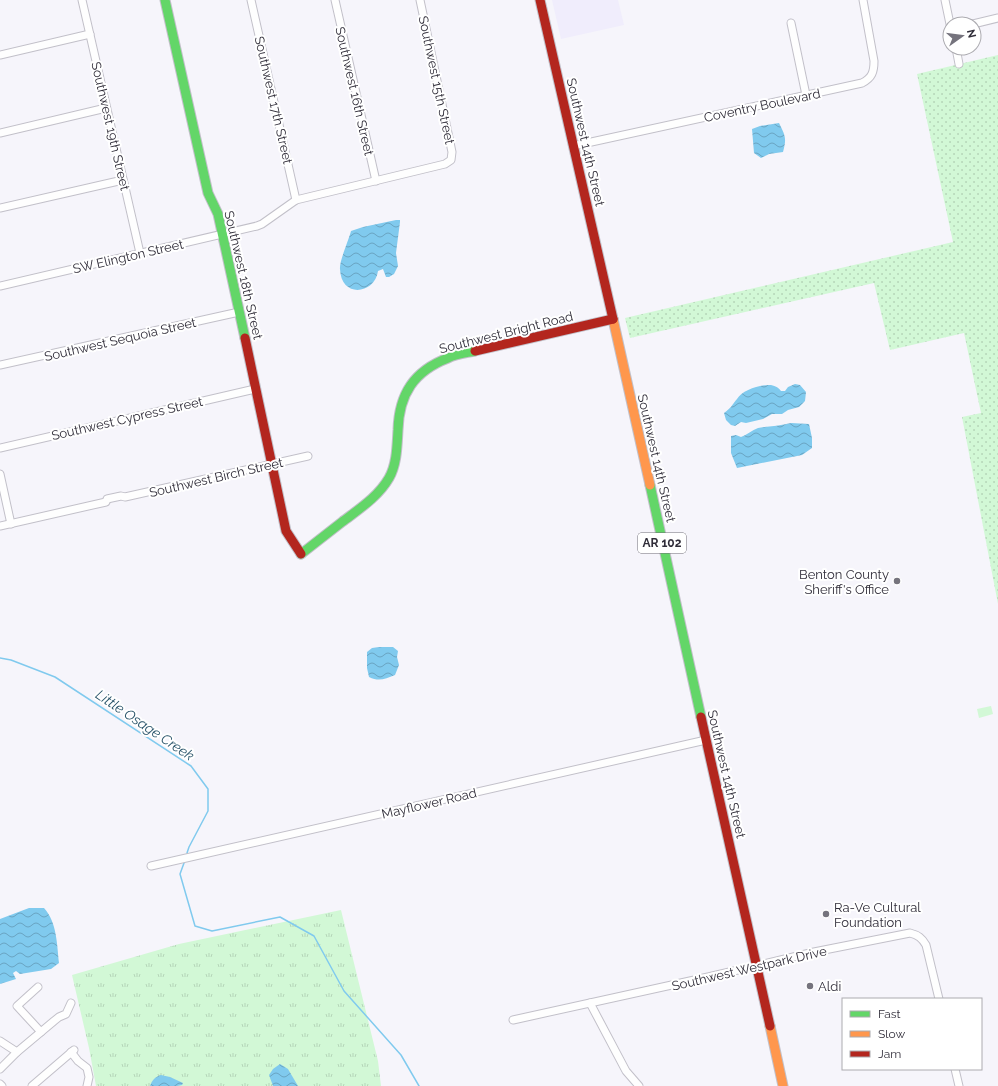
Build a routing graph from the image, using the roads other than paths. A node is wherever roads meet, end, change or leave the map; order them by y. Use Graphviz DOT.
graph roads {
  1 [pos="82,0"];
  2 [pos="165,0"];
  3 [pos="252,0"];
  4 [pos="335,0"];
  5 [pos="420,0"];
  6 [pos="540,0"];
  7 [pos="863,0"];
  8 [pos="945,0"];
  9 [pos="948,16"];
  10 [pos="998,18"];
  11 [pos="982,22"];
  12 [pos="791,23"];
  13 [pos="90,34"];
  14 [pos="0,55"];
  15 [pos="958,56"];
  16 [pos="960,64"];
  17 [pos="806,95"];
  18 [pos="106,108"];
  19 [pos="0,133"];
  20 [pos="573,146"];
  21 [pos="123,180"];
  22 [pos="376,181"];
  23 [pos="296,200"];
  24 [pos="0,208"];
  25 [pos="223,234"];
  26 [pos="140,253"];
  27 [pos="0,286"];
  28 [pos="239,312"];
  29 [pos="613,320"];
  30 [pos="0,365"];
  31 [pos="255,389"];
  32 [pos="0,448"];
  33 [pos="308,456"];
  34 [pos="272,464"];
  35 [pos="0,474"];
  36 [pos="11,524"];
  37 [pos="0,526"];
  38 [pos="301,554"];
  39 [pos="706,740"];
  40 [pos="151,866"];
  41 [pos="756,965"];
  42 [pos="38,987"];
  43 [pos="939,998"];
  44 [pos="71,1003"];
  45 [pos="590,1003"];
  46 [pos="513,1020"];
  47 [pos="41,1032"];
  48 [pos="0,1042"];
  49 [pos="17,1052"];
  50 [pos="0,1069"];
  51 [pos="955,1070"];
  52 [pos="32,1086"];
  53 [pos="87,1086"];
  54 [pos="639,1086"];
  55 [pos="783,1086"];
  56 [pos="959,1086"];
  1 -- 13 [label="street, Southwest 19th Street"];
  2 -- 25 [label="main road, Southwest 18th Street"];
  3 -- 23 [label="street, Southwest 17th Street"];
  4 -- 22 [label="street, Southwest 16th Street"];
  5 -- 22 [label="street, Southwest 15th Street"];
  6 -- 20 [label="main road, Southwest 14th Street / AR 102"];
  7 -- 17 [label="street, Coventry Boulevard"];
  8 -- 9 [label="street"];
  10 -- 11 [label="street"];
  12 -- 17 [label="street"];
  13 -- 14 [label="street"];
  13 -- 18 [label="street, Southwest 19th Street"];
  15 -- 16 [label="street"];
  17 -- 20 [label="street, Coventry Boulevard"];
  18 -- 19 [label="street"];
  18 -- 21 [label="street, Southwest 19th Street"];
  20 -- 29 [label="main road, Southwest 14th Street / AR 102"];
  21 -- 24 [label="street"];
  21 -- 26 [label="street, Southwest 19th Street"];
  22 -- 23 [label="street"];
  23 -- 25 [label="street, SW Elington Street"];
  25 -- 26 [label="street, SW Elington Street"];
  25 -- 28 [label="main road, Southwest 18th Street"];
  26 -- 27 [label="street, SW Elington Street"];
  28 -- 30 [label="street, Southwest Sequoia Street"];
  28 -- 31 [label="main road, Southwest 18th Street"];
  29 -- 38 [label="main road, Southwest Bright Road"];
  29 -- 39 [label="main road, Southwest 14th Street / AR 102"];
  31 -- 32 [label="street, Southwest Cypress Street"];
  31 -- 34 [label="main road, Southwest 18th Street"];
  33 -- 34 [label="street, Southwest Birch Street"];
  34 -- 36 [label="street, Southwest Birch Street"];
  34 -- 38 [label="main road, Southwest 18th Street"];
  35 -- 36 [label="street"];
  36 -- 37 [label="street, Southwest Birch Street"];
  39 -- 40 [label="street, Mayflower Road"];
  39 -- 41 [label="main road, Southwest 14th Street / AR 102"];
  41 -- 43 [label="street, Southwest Westpark Drive"];
  41 -- 45 [label="street, Southwest Westpark Drive"];
  41 -- 55 [label="main road, Southwest 14th Street / AR 102"];
  42 -- 47 [label="street"];
  44 -- 47 [label="street"];
  45 -- 46 [label="street, Southwest Westpark Drive"];
  45 -- 54 [label="street"];
  47 -- 49 [label="street"];
  48 -- 49 [label="street"];
  49 -- 50 [label="street"];
  51 -- 56 [label="street"];
  52 -- 53 [label="street"];
}
